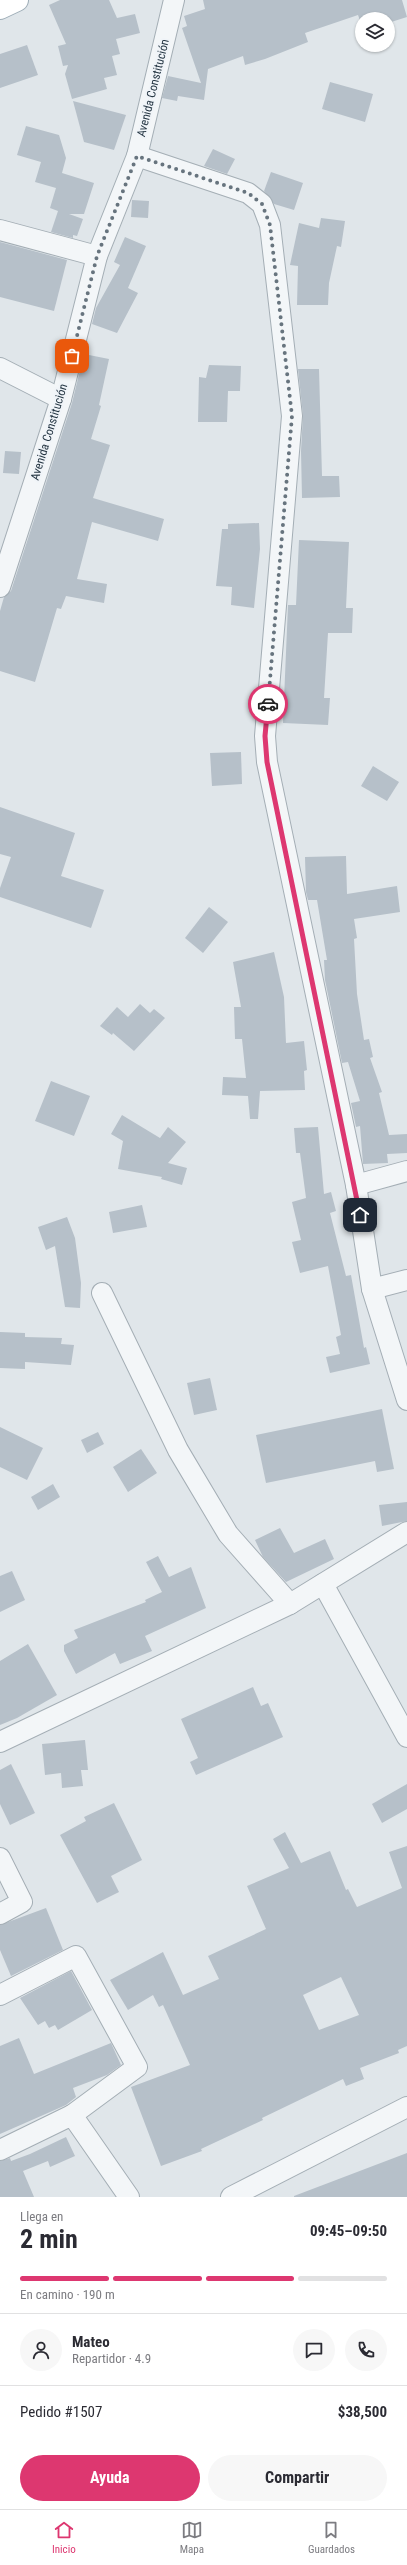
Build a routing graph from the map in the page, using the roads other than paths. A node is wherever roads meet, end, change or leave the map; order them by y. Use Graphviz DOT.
graph roads {
  1 [pos="17,0"];
  2 [pos="174,0"];
  3 [pos="0,8"];
  4 [pos="137,156"];
  5 [pos="0,230"];
  6 [pos="97,256"];
  7 [pos="0,368"];
  8 [pos="61,399"];
  9 [pos="0,587"];
  10 [pos="407,1172"];
  11 [pos="356,1185"];
  12 [pos="407,1280"];
  13 [pos="372,1290"];
  14 [pos="102,1293"];
  15 [pos="400,1357"];
  16 [pos="407,1400"];
  17 [pos="407,1532"];
  18 [pos="323,1584"];
  19 [pos="290,1604"];
  20 [pos="407,1737"];
  21 [pos="0,1742"];
  22 [pos="0,1858"];
  23 [pos="0,1914"];
  24 [pos="0,1995"];
  25 [pos="407,2108"];
  26 [pos="72,2115"];
  27 [pos="0,2150"];
  28 [pos="129,2197"];
  29 [pos="232,2197"];
  1 -- 3 [label="main road"];
  2 -- 4 [label="street, Avenida Constitución"];
  4 -- 6 [label="street, Avenida Constitución"];
  4 -- 11 [label="street"];
  5 -- 6 [label="street"];
  6 -- 8 [label="street, Avenida Constitución"];
  7 -- 8 [label="street"];
  8 -- 9 [label="street, Avenida Constitución"];
  10 -- 11 [label="street"];
  11 -- 13 [label="street"];
  12 -- 13 [label="street"];
  13 -- 15 [label="street"];
  14 -- 19 [label="street"];
  15 -- 16 [label="street"];
  17 -- 18 [label="street"];
  18 -- 19 [label="street"];
  18 -- 20 [label="street"];
  19 -- 21 [label="street"];
  22 -- 23 [label="street"];
  24 -- 26 [label="street"];
  25 -- 29 [label="street"];
  26 -- 27 [label="street"];
  26 -- 28 [label="street"];
}
